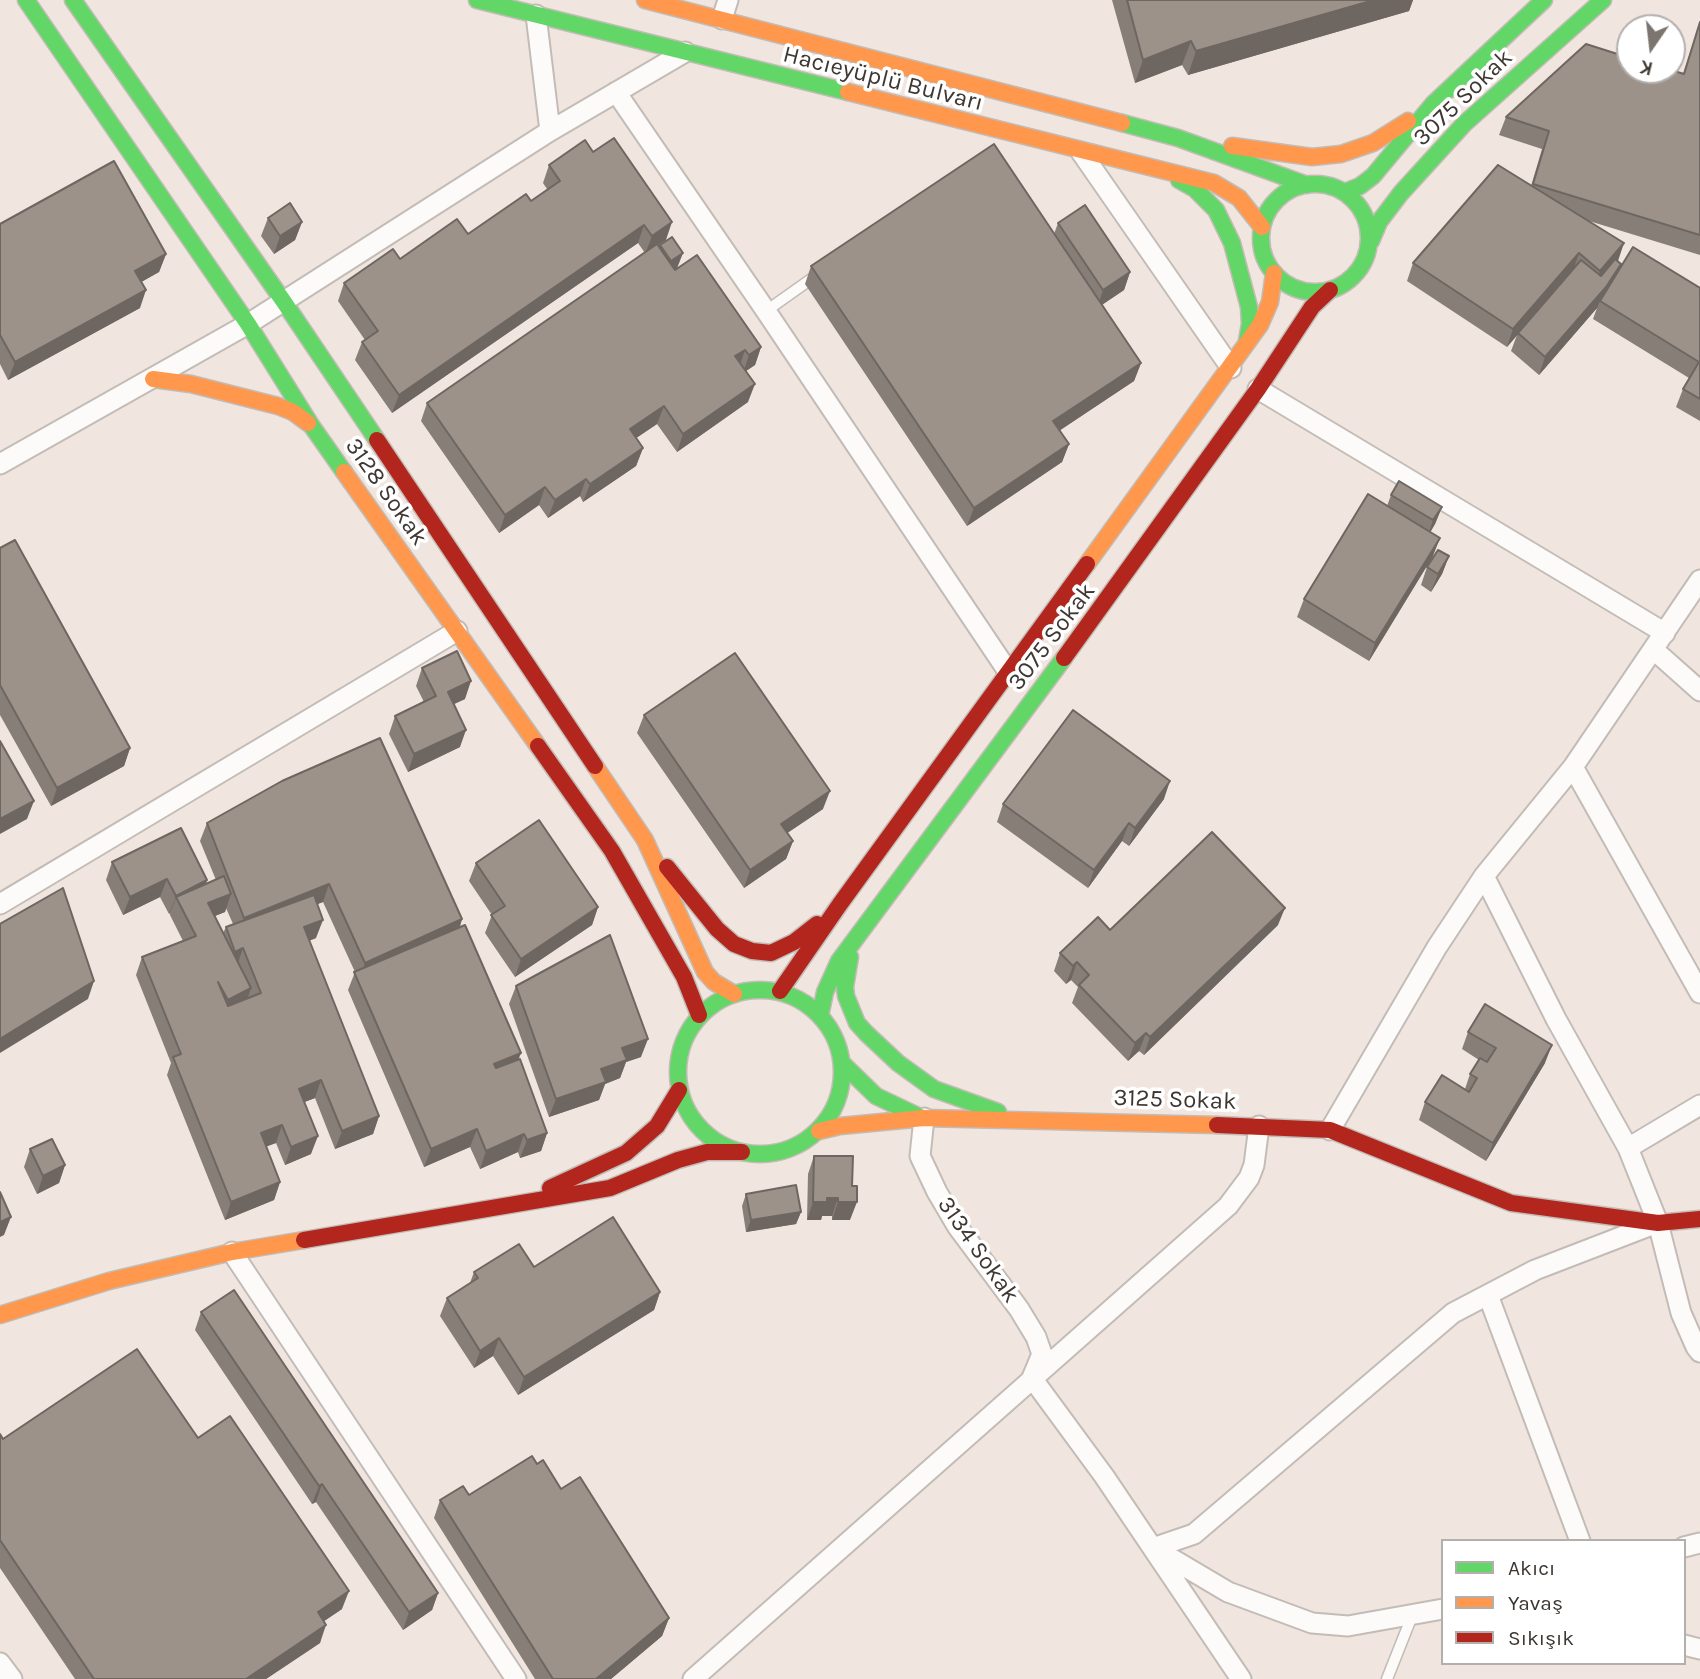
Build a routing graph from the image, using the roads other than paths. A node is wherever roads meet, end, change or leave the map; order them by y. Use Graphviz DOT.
graph roads {
  1 [pos="26,0"];
  2 [pos="73,0"];
  3 [pos="477,0"];
  4 [pos="645,0"];
  5 [pos="1544,0"];
  6 [pos="1603,0"];
  7 [pos="725,9"];
  8 [pos="536,15"];
  9 [pos="685,52"];
  10 [pos="616,92"];
  11 [pos="1433,104"];
  12 [pos="551,131"];
  13 [pos="1178,138"];
  14 [pos="1081,152"];
  15 [pos="1158,171"];
  16 [pos="1307,185"];
  17 [pos="1345,192"];
  18 [pos="1262,227"];
  19 [pos="1371,241"];
  20 [pos="820,272"];
  21 [pos="1274,273"];
  22 [pos="1330,290"];
  23 [pos="284,302"];
  24 [pos="766,311"];
  25 [pos="248,324"];
  26 [pos="1244,349"];
  27 [pos="1231,368"];
  28 [pos="153,379"];
  29 [pos="1258,389"];
  30 [pos="311,425"];
  31 [pos="0,464"];
  32 [pos="1700,580"];
  33 [pos="473,620"];
  34 [pos="1665,633"];
  35 [pos="1654,650"];
  36 [pos="1009,673"];
  37 [pos="1700,691"];
  38 [pos="1573,767"];
  39 [pos="645,840"];
  40 [pos="1484,876"];
  41 [pos="0,904"];
  42 [pos="840,904"];
  43 [pos="853,943"];
  44 [pos="780,991"];
  45 [pos="1700,993"];
  46 [pos="734,994"];
  47 [pos="699,1015"];
  48 [pos="820,1016"];
  49 [pos="843,1064"];
  50 [pos="679,1090"];
  51 [pos="1700,1105"];
  52 [pos="923,1118"];
  53 [pos="1019,1119"];
  54 [pos="1259,1126"];
  55 [pos="1331,1130"];
  56 [pos="818,1131"];
  57 [pos="1628,1149"];
  58 [pos="742,1152"];
  59 [pos="513,1203"];
  60 [pos="1700,1219"];
  61 [pos="1658,1223"];
  62 [pos="232,1252"];
  63 [pos="1488,1294"];
  64 [pos="0,1315"];
  65 [pos="1700,1352"];
  66 [pos="1032,1378"];
  67 [pos="1579,1539"];
  68 [pos="1153,1548"];
  69 [pos="1441,1609"];
  70 [pos="1412,1616"];
  71 [pos="0,1663"];
  72 [pos="12,1679"];
  73 [pos="516,1679"];
  74 [pos="692,1679"];
  75 [pos="1241,1679"];
  76 [pos="1387,1679"];
  1 -- 25 [label="street, 3128 Sokak"];
  2 -- 23 [label="street, 3128 Sokak"];
  3 -- 8 [label="street, Hacıeyüplü Bulvarı"];
  4 -- 7 [label="street, Hacıeyüplü Bulvarı"];
  5 -- 11 [label="street, 3075 Sokak"];
  6 -- 19 [label="street, 3075 Sokak"];
  7 -- 9 [label="street"];
  7 -- 13 [label="street, Hacıeyüplü Bulvarı"];
  8 -- 9 [label="street, Hacıeyüplü Bulvarı"];
  8 -- 12 [label="street"];
  9 -- 10 [label="street"];
  9 -- 14 [label="street, Hacıeyüplü Bulvarı"];
  10 -- 12 [label="street"];
  10 -- 24 [label="street"];
  11 -- 13 [label="street"];
  11 -- 17 [label="street, 3075 Sokak"];
  12 -- 23 [label="street"];
  13 -- 16 [label="street, Hacıeyüplü Bulvarı"];
  14 -- 15 [label="street, Hacıeyüplü Bulvarı"];
  14 -- 27 [label="street"];
  15 -- 18 [label="street, Hacıeyüplü Bulvarı"];
  15 -- 26 [label="street"];
  16 -- 17 [label="street"];
  16 -- 18 [label="street"];
  17 -- 19 [label="street"];
  18 -- 21 [label="street"];
  19 -- 22 [label="street"];
  20 -- 24 [label="lane"];
  21 -- 22 [label="street"];
  21 -- 26 [label="street, 3075 Sokak"];
  22 -- 29 [label="street, 3075 Sokak"];
  23 -- 25 [label="street"];
  23 -- 33 [label="street, 3128 Sokak"];
  24 -- 36 [label="street"];
  25 -- 28 [label="street"];
  25 -- 30 [label="street, 3128 Sokak"];
  26 -- 27 [label="street, 3075 Sokak"];
  27 -- 36 [label="street, 3075 Sokak"];
  28 -- 30 [label="street"];
  28 -- 31 [label="street"];
  29 -- 34 [label="street"];
  29 -- 43 [label="street, 3075 Sokak"];
  30 -- 33 [label="street, 3128 Sokak"];
  32 -- 34 [label="street"];
  33 -- 39 [label="street, 3128 Sokak"];
  33 -- 41 [label="street"];
  33 -- 47 [label="street, 3128 Sokak"];
  34 -- 35 [label="street"];
  35 -- 37 [label="street"];
  35 -- 38 [label="street"];
  36 -- 42 [label="street, 3075 Sokak"];
  38 -- 40 [label="street"];
  38 -- 45 [label="street"];
  39 -- 42 [label="street, 3128 Sokak"];
  39 -- 46 [label="street, 3128 Sokak"];
  40 -- 55 [label="street"];
  40 -- 57 [label="street"];
  42 -- 44 [label="street, 3075 Sokak"];
  43 -- 48 [label="street, 3075 Sokak"];
  43 -- 53 [label="street, 3125 Sokak"];
  44 -- 46 [label="street"];
  44 -- 48 [label="street"];
  46 -- 47 [label="street"];
  47 -- 50 [label="street"];
  48 -- 49 [label="street"];
  49 -- 52 [label="street, 3125 Sokak"];
  49 -- 56 [label="street"];
  50 -- 58 [label="street"];
  50 -- 59 [label="street"];
  51 -- 57 [label="street"];
  52 -- 53 [label="street, 3125 Sokak"];
  52 -- 56 [label="street, 3125 Sokak"];
  52 -- 66 [label="street, 3134 Sokak"];
  53 -- 54 [label="street, 3125 Sokak"];
  54 -- 55 [label="street, 3125 Sokak"];
  54 -- 66 [label="street"];
  55 -- 61 [label="street, 3125 Sokak"];
  56 -- 58 [label="street"];
  57 -- 61 [label="street"];
  58 -- 59 [label="street"];
  59 -- 62 [label="street"];
  60 -- 61 [label="street, 3125 Sokak"];
  61 -- 63 [label="street"];
  61 -- 65 [label="street"];
  62 -- 64 [label="street"];
  62 -- 73 [label="street"];
  63 -- 67 [label="street"];
  63 -- 68 [label="street"];
  66 -- 68 [label="street"];
  66 -- 74 [label="street"];
  68 -- 70 [label="street"];
  68 -- 75 [label="street"];
  69 -- 70 [label="street"];
  70 -- 76 [label="lane"];
  71 -- 72 [label="street"];
}
